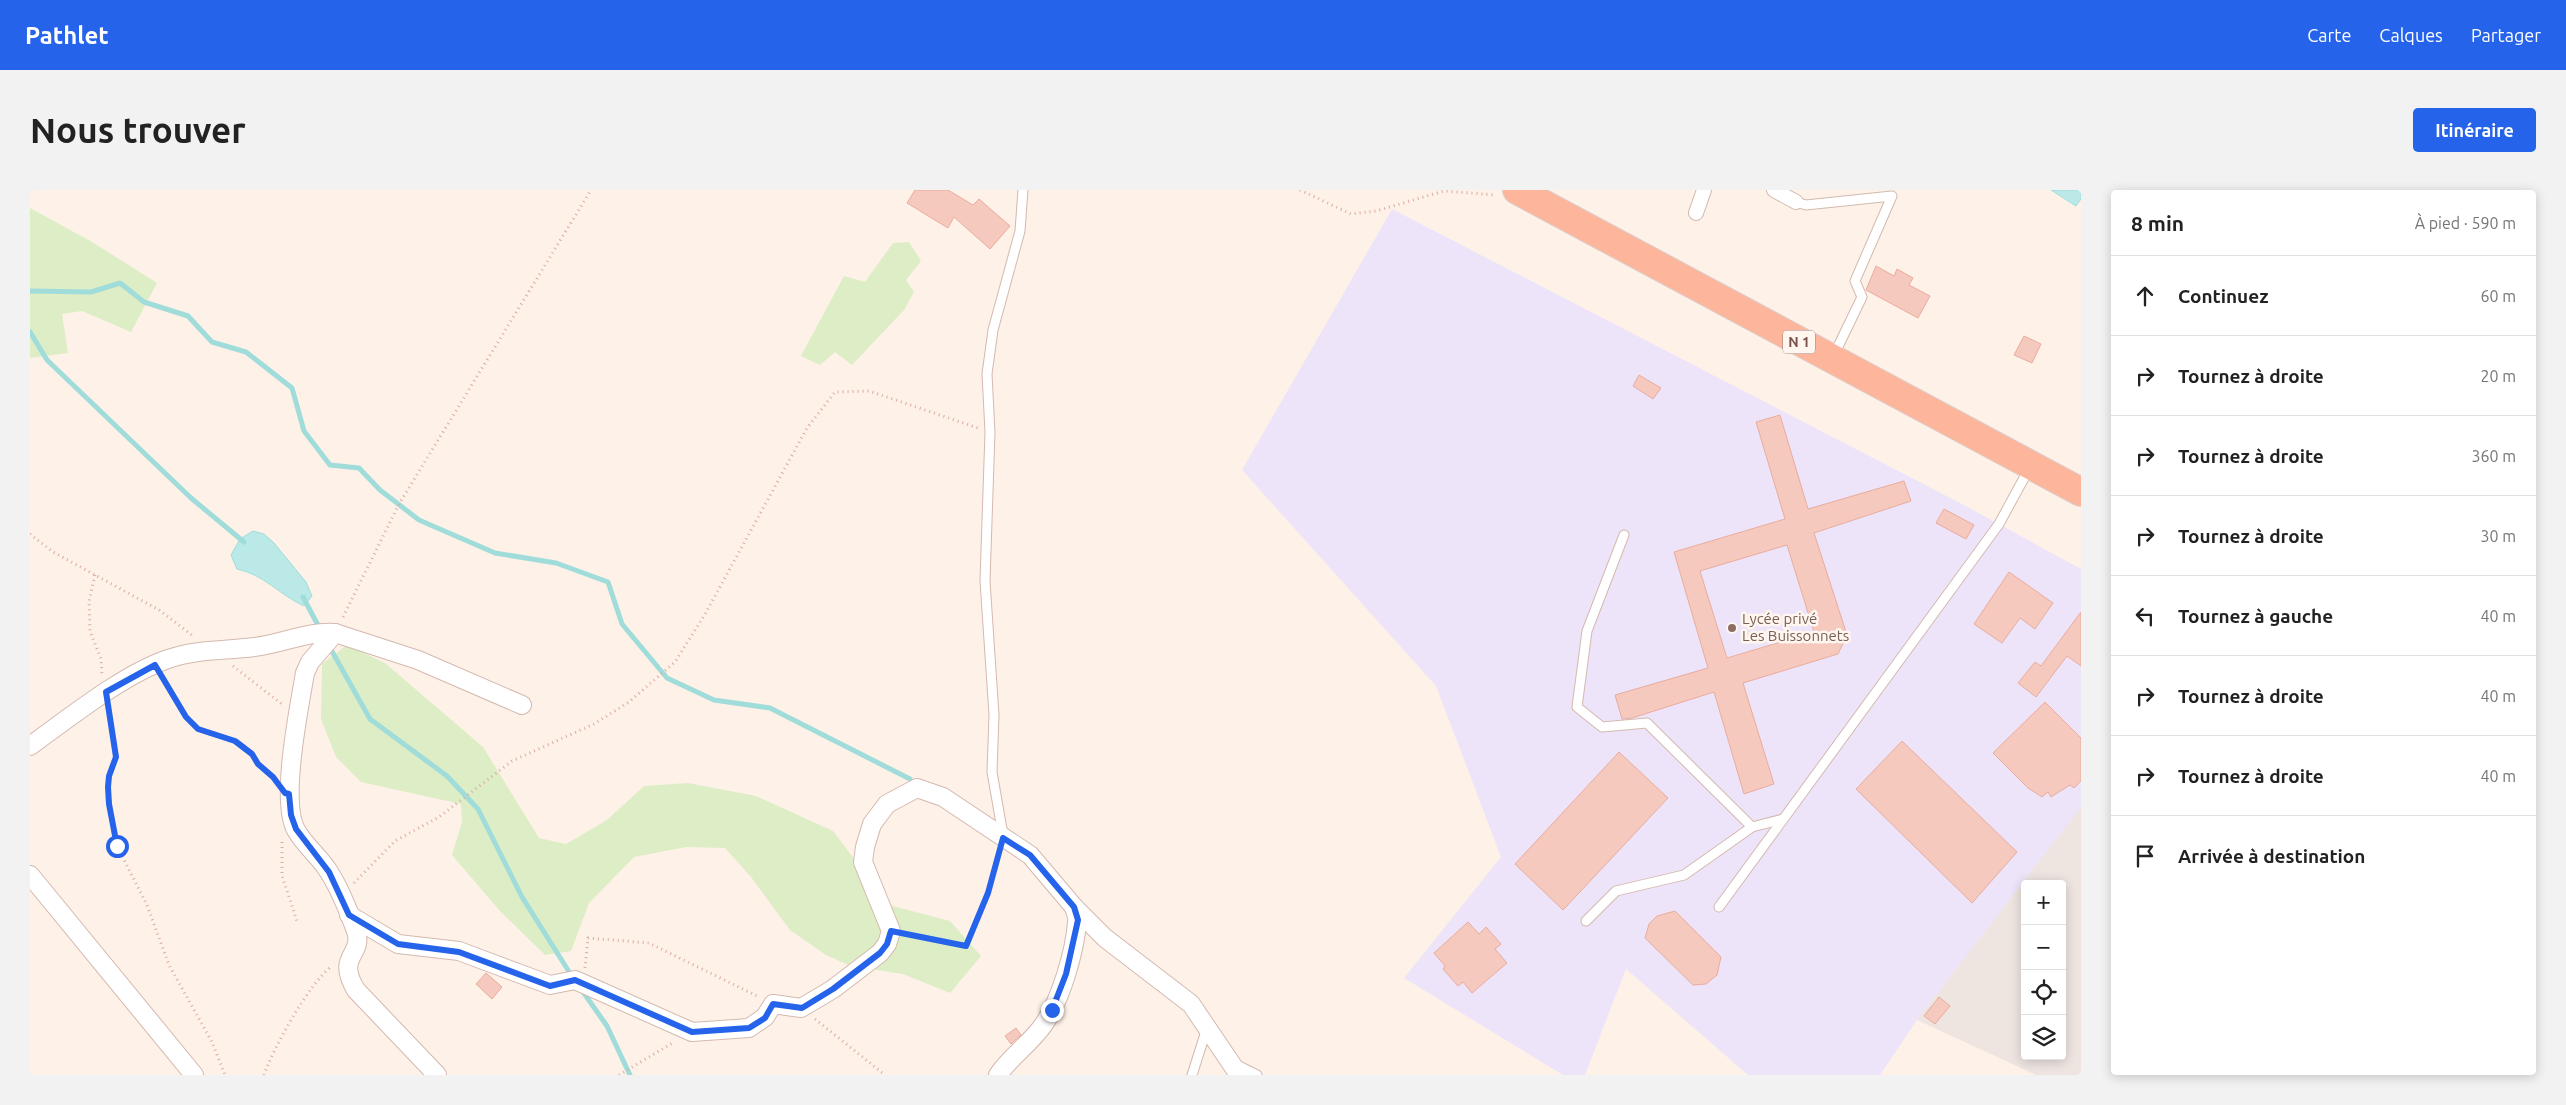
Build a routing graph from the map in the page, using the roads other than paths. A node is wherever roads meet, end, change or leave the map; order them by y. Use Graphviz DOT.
graph roads {
  1 [pos="1023,190"];
  2 [pos="1704,190"];
  3 [pos="1774,190"];
  4 [pos="1524,194"];
  5 [pos="1796,202"];
  6 [pos="1696,212"];
  7 [pos="1832,360"];
  8 [pos="2031,467"];
  9 [pos="2081,492"];
  10 [pos="1624,535"];
  11 [pos="335,633"];
  12 [pos="522,706"];
  13 [pos="30,746"];
  14 [pos="1783,819"];
  15 [pos="1752,827"];
  16 [pos="1003,838"];
  17 [pos="30,875"];
  18 [pos="345,907"];
  19 [pos="1074,907"];
  20 [pos="1719,907"];
  21 [pos="1586,921"];
  22 [pos="1207,1027"];
  23 [pos="1236,1069"];
  24 [pos="194,1075"];
  25 [pos="437,1075"];
  26 [pos="998,1075"];
  27 [pos="1192,1075"];
  28 [pos="1257,1075"];
  1 -- 16 [label="lane"];
  2 -- 6 [label="street"];
  3 -- 5 [label="street"];
  4 -- 7 [label="highway, N 1"];
  5 -- 7 [label="lane"];
  7 -- 8 [label="highway, N 1"];
  8 -- 9 [label="highway, N 1"];
  8 -- 14 [label="lane"];
  10 -- 15 [label="lane"];
  11 -- 12 [label="street"];
  11 -- 13 [label="street"];
  11 -- 18 [label="street"];
  14 -- 15 [label="lane"];
  14 -- 20 [label="lane"];
  15 -- 21 [label="lane"];
  16 -- 18 [label="street"];
  16 -- 19 [label="street"];
  17 -- 24 [label="street"];
  18 -- 25 [label="street"];
  19 -- 22 [label="street"];
  19 -- 26 [label="street"];
  22 -- 23 [label="street"];
  22 -- 27 [label="lane"];
  23 -- 28 [label="lane"];
}
